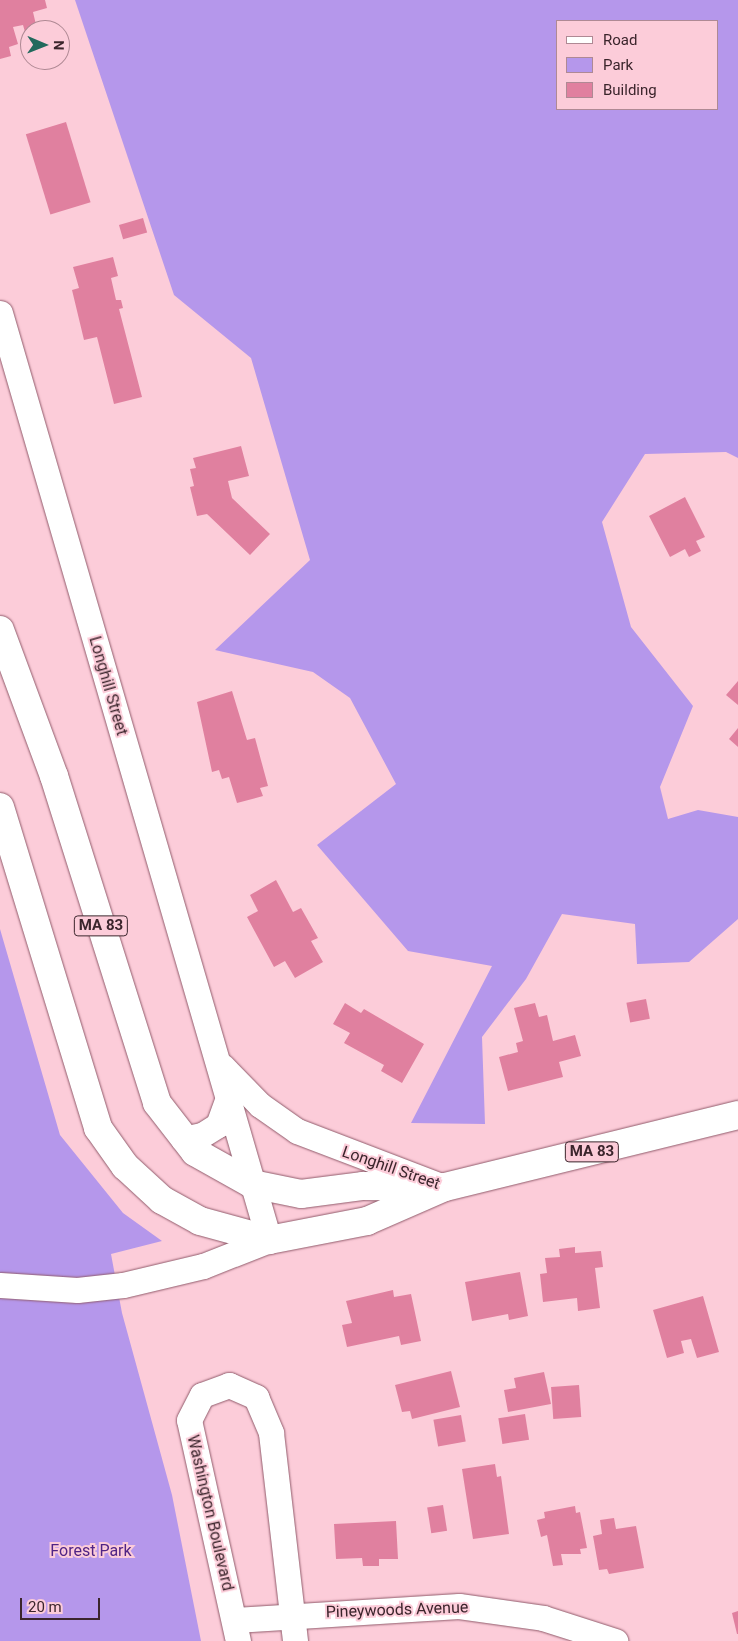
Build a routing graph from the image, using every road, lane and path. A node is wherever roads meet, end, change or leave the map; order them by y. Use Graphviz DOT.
graph roads {
  1 [pos="0,313"];
  2 [pos="0,630"];
  3 [pos="0,807"];
  4 [pos="217,1060"];
  5 [pos="228,1098"];
  6 [pos="738,1115"];
  7 [pos="183,1139"];
  8 [pos="252,1184"];
  9 [pos="445,1187"];
  10 [pos="269,1240"];
  11 [pos="0,1286"];
  12 [pos="292,1614"];
  13 [pos="236,1630"];
  14 [pos="295,1641"];
  15 [pos="615,1641"];
  1 -- 4 [label="street, Longhill Street"];
  2 -- 7 [label="main road, MA 83"];
  3 -- 10 [label="main road, MA 83"];
  4 -- 5 [label="street, Longhill Street"];
  4 -- 9 [label="street, Longhill Street"];
  5 -- 7 [label="street"];
  5 -- 8 [label="street, Longhill Street"];
  6 -- 9 [label="main road, Longhill Street / MA 83"];
  7 -- 8 [label="main road, MA 83"];
  8 -- 9 [label="main road, MA 83"];
  8 -- 10 [label="street, Longhill Street"];
  9 -- 10 [label="main road, MA 83"];
  10 -- 11 [label="street"];
  12 -- 13 [label="street, Pineywoods Avenue"];
  12 -- 13 [label="street, Washington Boulevard"];
  12 -- 14 [label="street, Washington Boulevard"];
  12 -- 15 [label="street, Pineywoods Avenue"];
}
